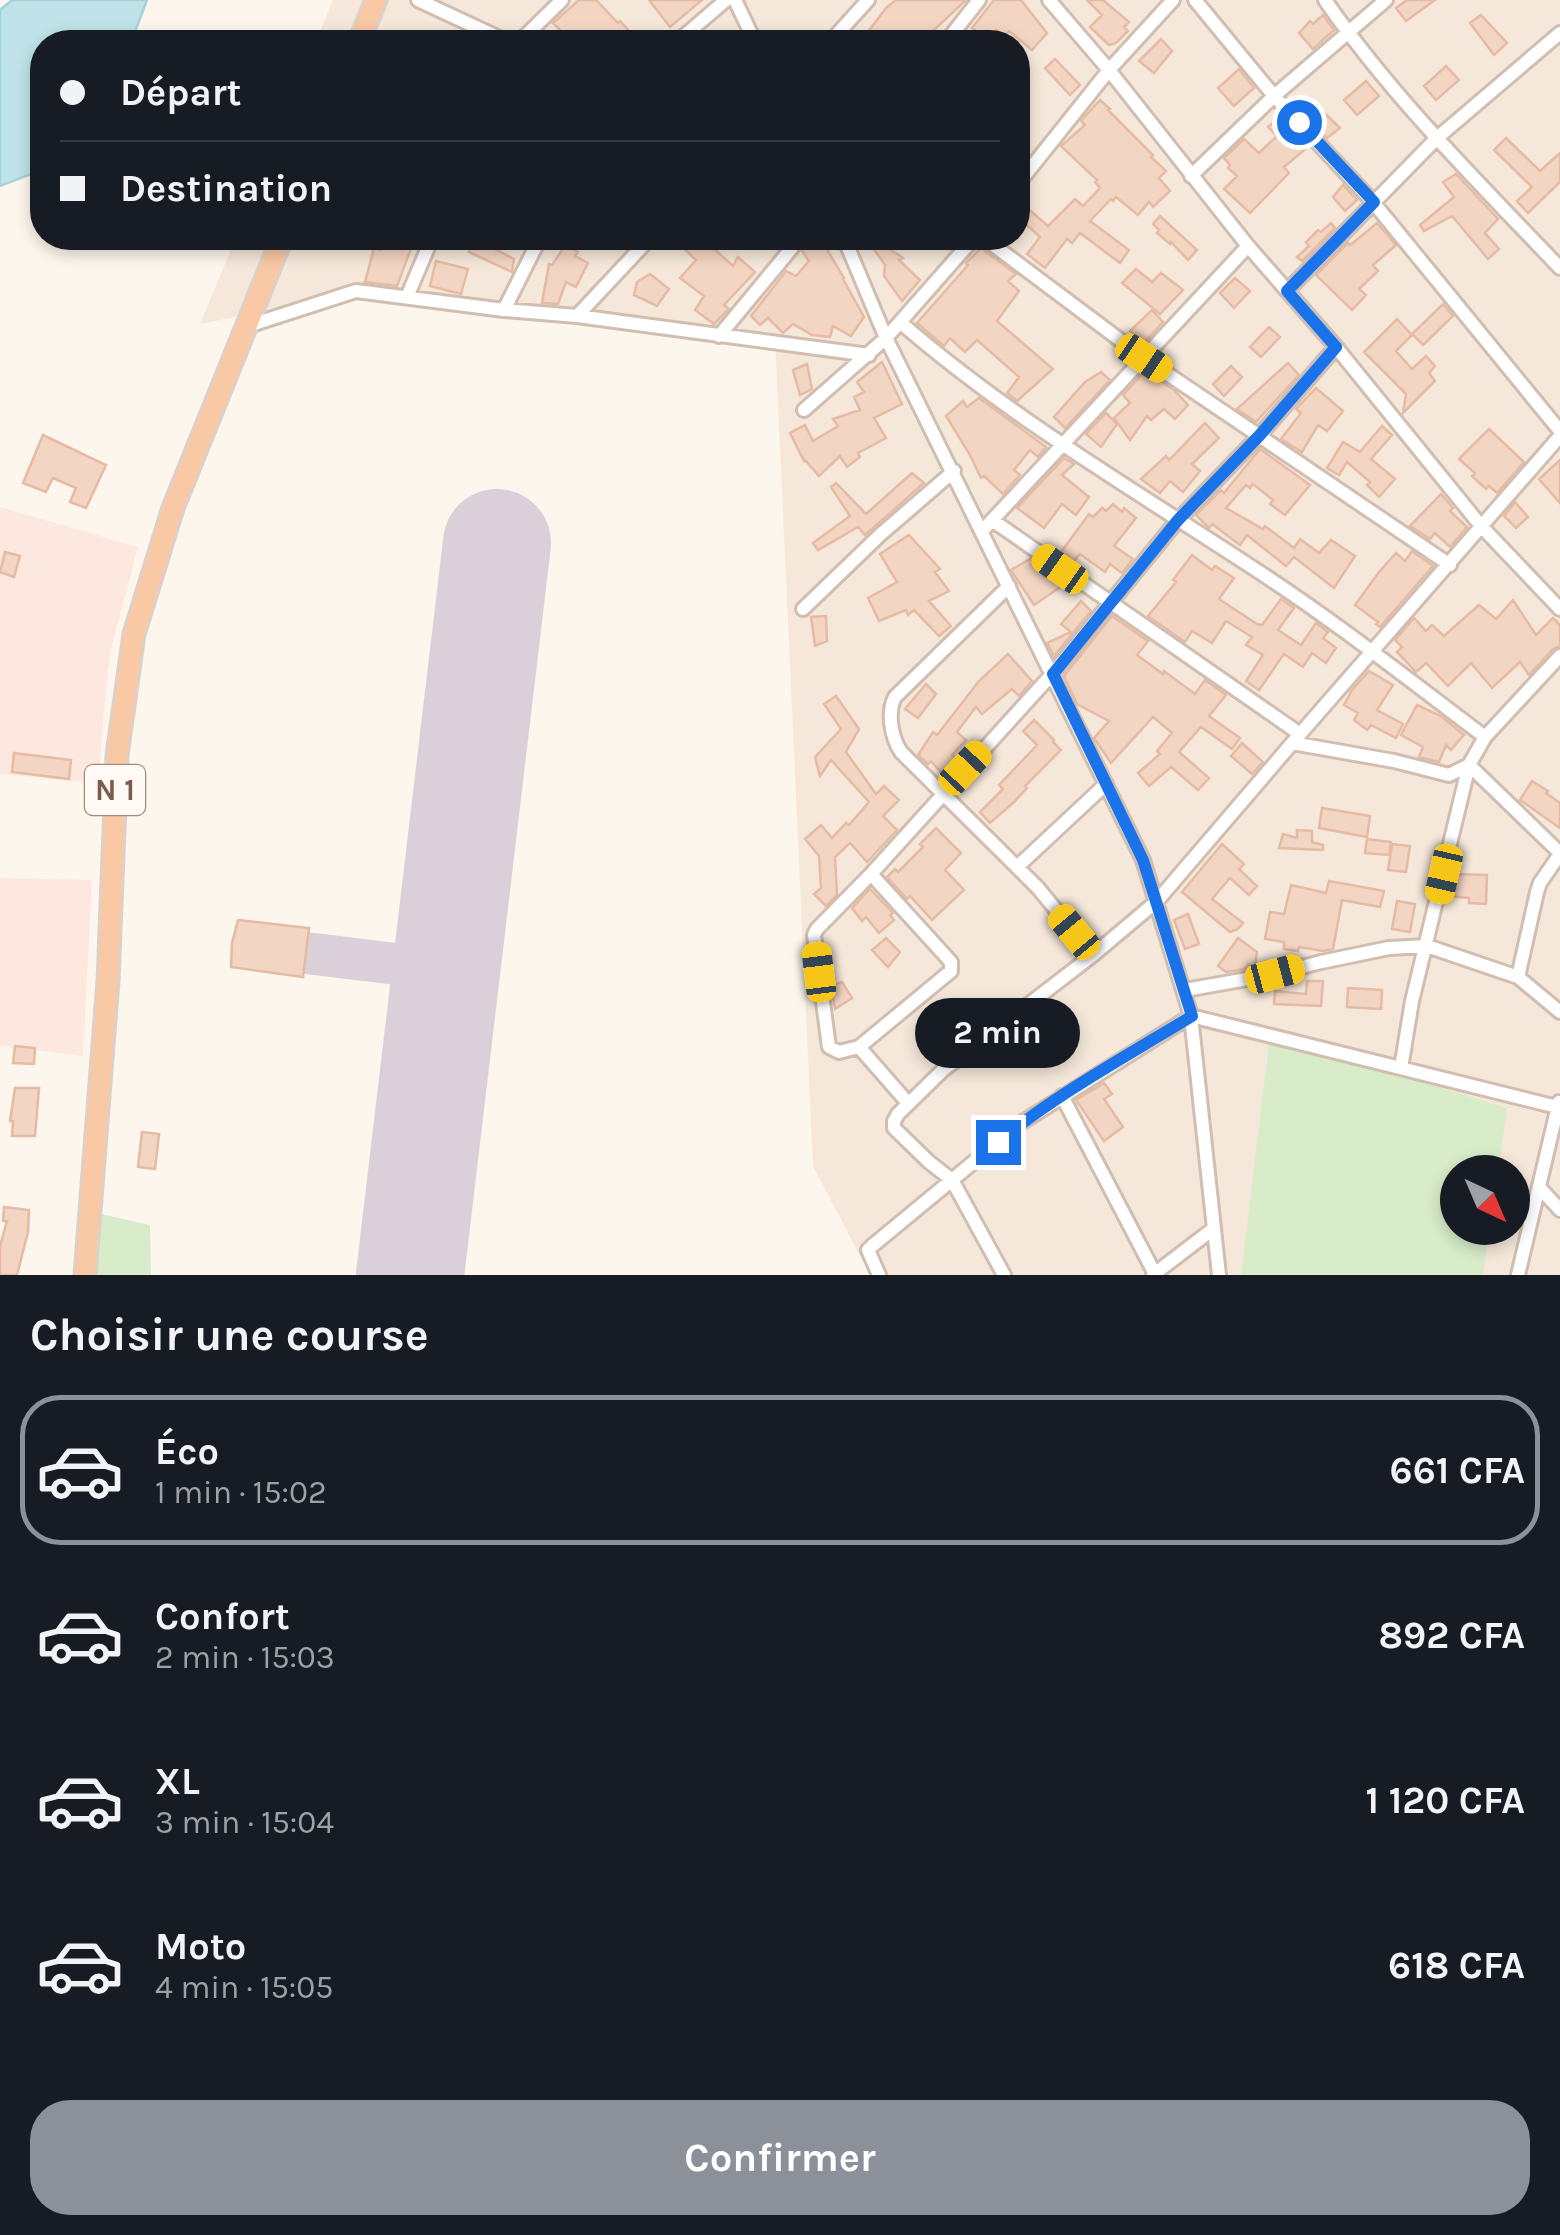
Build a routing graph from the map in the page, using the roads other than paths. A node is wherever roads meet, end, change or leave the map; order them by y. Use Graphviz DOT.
graph roads {
  1 [pos="376,0"];
  2 [pos="418,0"];
  3 [pos="562,0"];
  4 [pos="726,0"];
  5 [pos="735,0"];
  6 [pos="868,0"];
  7 [pos="979,0"];
  8 [pos="1050,0"];
  9 [pos="1173,0"];
  10 [pos="1195,0"];
  11 [pos="1325,0"];
  12 [pos="1386,0"];
  13 [pos="364,30"];
  14 [pos="482,30"];
  15 [pos="531,30"];
  16 [pos="690,30"];
  17 [pos="749,30"];
  18 [pos="841,30"];
  19 [pos="955,30"];
  20 [pos="1348,32"];
  21 [pos="1560,33"];
  22 [pos="1109,70"];
  23 [pos="1274,96"];
  24 [pos="1436,138"];
  25 [pos="1030,169"];
  26 [pos="1191,176"];
  27 [pos="1374,202"];
  28 [pos="1248,246"];
  29 [pos="277,250"];
  30 [pos="427,250"];
  31 [pos="534,250"];
  32 [pos="639,250"];
  33 [pos="790,250"];
  34 [pos="849,250"];
  35 [pos="963,250"];
  36 [pos="1000,250"];
  37 [pos="1560,268"];
  38 [pos="1287,291"];
  39 [pos="407,297"];
  40 [pos="504,310"];
  41 [pos="577,316"];
  42 [pos="900,322"];
  43 [pos="248,326"];
  44 [pos="719,336"];
  45 [pos="886,338"];
  46 [pos="1336,347"];
  47 [pos="869,356"];
  48 [pos="1144,358"];
  49 [pos="804,410"];
  50 [pos="1560,434"];
  51 [pos="1259,436"];
  52 [pos="1063,445"];
  53 [pos="954,471"];
  54 [pos="1178,520"];
  55 [pos="987,526"];
  56 [pos="1481,526"];
  57 [pos="1450,565"];
  58 [pos="1009,586"];
  59 [pos="1111,604"];
  60 [pos="803,609"];
  61 [pos="1560,609"];
  62 [pos="1372,652"];
  63 [pos="1560,656"];
  64 [pos="1053,674"];
  65 [pos="1484,737"];
  66 [pos="1296,739"];
  67 [pos="1468,765"];
  68 [pos="1106,784"];
  69 [pos="943,792"];
  70 [pos="1558,859"];
  71 [pos="1017,867"];
  72 [pos="871,874"];
  73 [pos="1157,901"];
  74 [pos="1427,946"];
  75 [pos="1093,955"];
  76 [pos="1518,977"];
  77 [pos="1185,990"];
  78 [pos="1560,1012"];
  79 [pos="1192,1016"];
  80 [pos="859,1046"];
  81 [pos="1401,1068"];
  82 [pos="1062,1096"];
  83 [pos="908,1103"];
  84 [pos="1558,1103"];
  85 [pos="952,1180"];
  86 [pos="1540,1188"];
  87 [pos="1560,1210"];
  88 [pos="1213,1229"];
  89 [pos="1154,1274"];
  90 [pos="85,1275"];
  91 [pos="878,1275"];
  92 [pos="1004,1275"];
  93 [pos="1219,1275"];
  94 [pos="1518,1275"];
  1 -- 13 [label="highway"];
  2 -- 14 [label="street"];
  3 -- 15 [label="street"];
  4 -- 16 [label="street"];
  5 -- 17 [label="street"];
  6 -- 18 [label="street"];
  7 -- 19 [label="street"];
  8 -- 22 [label="street"];
  9 -- 22 [label="street"];
  10 -- 23 [label="street"];
  11 -- 20 [label="street"];
  12 -- 20 [label="street"];
  20 -- 23 [label="street"];
  20 -- 24 [label="street"];
  21 -- 24 [label="street"];
  22 -- 25 [label="street"];
  22 -- 26 [label="street"];
  23 -- 26 [label="street"];
  23 -- 27 [label="street"];
  24 -- 27 [label="street"];
  24 -- 37 [label="street"];
  26 -- 28 [label="street"];
  27 -- 38 [label="street"];
  27 -- 50 [label="street"];
  28 -- 38 [label="street"];
  28 -- 48 [label="street"];
  29 -- 43 [label="highway, N 1"];
  30 -- 39 [label="street"];
  31 -- 40 [label="street"];
  32 -- 41 [label="street"];
  33 -- 44 [label="street"];
  34 -- 45 [label="street"];
  35 -- 42 [label="street"];
  36 -- 48 [label="street"];
  38 -- 46 [label="street"];
  39 -- 40 [label="street"];
  39 -- 43 [label="street"];
  40 -- 41 [label="street"];
  41 -- 44 [label="street"];
  42 -- 45 [label="street"];
  42 -- 52 [label="street"];
  43 -- 90 [label="highway, N 1"];
  44 -- 47 [label="street"];
  45 -- 47 [label="street"];
  45 -- 53 [label="street"];
  46 -- 51 [label="street"];
  46 -- 56 [label="street"];
  47 -- 49 [label="street"];
  48 -- 51 [label="street"];
  48 -- 52 [label="street"];
  50 -- 56 [label="street"];
  51 -- 54 [label="street"];
  51 -- 57 [label="street"];
  52 -- 54 [label="street"];
  52 -- 55 [label="street"];
  53 -- 55 [label="street"];
  53 -- 60 [label="street"];
  54 -- 59 [label="street"];
  54 -- 62 [label="street"];
  55 -- 58 [label="street"];
  55 -- 59 [label="street"];
  56 -- 57 [label="street"];
  56 -- 61 [label="street"];
  57 -- 62 [label="street"];
  58 -- 64 [label="street"];
  58 -- 69 [label="street"];
  59 -- 64 [label="street"];
  59 -- 66 [label="street"];
  62 -- 65 [label="street"];
  62 -- 66 [label="street"];
  63 -- 65 [label="street"];
  64 -- 68 [label="street"];
  64 -- 69 [label="street"];
  65 -- 67 [label="street"];
  66 -- 67 [label="street"];
  66 -- 73 [label="street"];
  67 -- 70 [label="street"];
  67 -- 74 [label="street"];
  68 -- 71 [label="street"];
  68 -- 73 [label="street"];
  69 -- 71 [label="street"];
  69 -- 72 [label="street"];
  70 -- 76 [label="street"];
  71 -- 75 [label="street"];
  72 -- 80 [label="street"];
  72 -- 80 [label="street"];
  73 -- 75 [label="street"];
  73 -- 77 [label="street"];
  74 -- 76 [label="street"];
  74 -- 77 [label="street"];
  74 -- 81 [label="street"];
  75 -- 83 [label="street"];
  76 -- 78 [label="street"];
  77 -- 79 [label="street"];
  79 -- 81 [label="street"];
  79 -- 82 [label="street"];
  79 -- 88 [label="street"];
  80 -- 83 [label="street"];
  81 -- 84 [label="street"];
  82 -- 85 [label="street"];
  82 -- 89 [label="street"];
  83 -- 85 [label="street"];
  84 -- 86 [label="street"];
  85 -- 91 [label="street"];
  85 -- 92 [label="street"];
  86 -- 87 [label="street"];
  86 -- 94 [label="street"];
  88 -- 89 [label="street"];
  88 -- 93 [label="street"];
}
